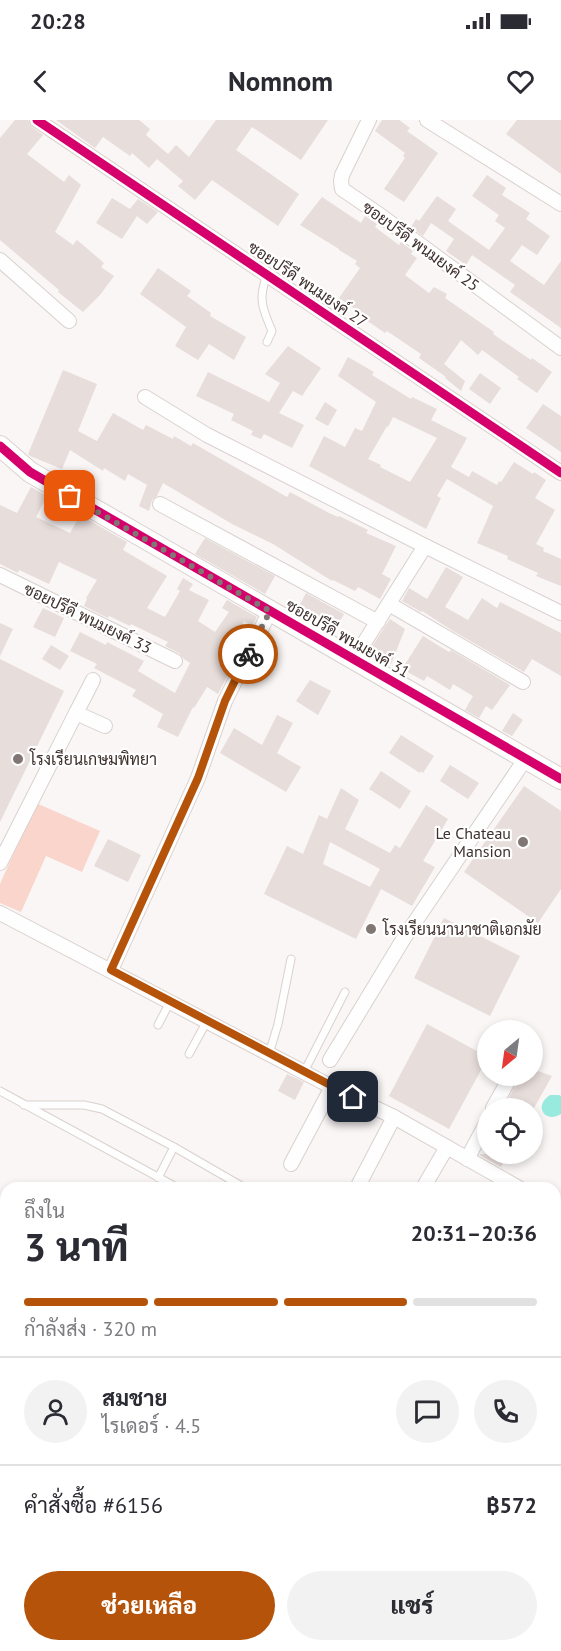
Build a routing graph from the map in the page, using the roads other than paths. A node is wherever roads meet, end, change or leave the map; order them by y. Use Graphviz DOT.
graph roads {
  1 [pos="37,120"];
  2 [pos="369,120"];
  3 [pos="427,120"];
  4 [pos="561,204"];
  5 [pos="0,260"];
  6 [pos="267,275"];
  7 [pos="69,321"];
  8 [pos="267,342"];
  9 [pos="561,348"];
  10 [pos="145,398"];
  11 [pos="0,446"];
  12 [pos="561,473"];
  13 [pos="160,504"];
  14 [pos="425,546"];
  15 [pos="0,575"];
  16 [pos="389,603"];
  17 [pos="270,611"];
  18 [pos="561,613"];
  19 [pos="378,622"];
  20 [pos="354,659"];
  21 [pos="175,661"];
  22 [pos="93,680"];
  23 [pos="523,682"];
  24 [pos="76,713"];
  25 [pos="105,726"];
  26 [pos="526,758"];
  27 [pos="561,778"];
  28 [pos="0,863"];
  29 [pos="0,913"];
  30 [pos="291,959"];
  31 [pos="111,970"];
  32 [pos="345,992"];
  33 [pos="170,1002"];
  34 [pos="207,1021"];
  35 [pos="158,1025"];
  36 [pos="189,1054"];
  37 [pos="269,1054"];
  38 [pos="330,1060"];
  39 [pos="304,1072"];
  40 [pos="332,1087"];
  41 [pos="0,1091"];
  42 [pos="24,1105"];
  43 [pos="394,1117"];
  44 [pos="477,1140"];
  45 [pos="174,1147"];
  46 [pos="447,1147"];
  47 [pos="467,1159"];
  48 [pos="291,1164"];
  49 [pos="158,1178"];
  50 [pos="166,1182"];
  51 [pos="235,1182"];
  52 [pos="360,1182"];
  53 [pos="427,1182"];
  54 [pos="508,1182"];
  1 -- 6 [label="street, ซอยปรีดี พนมยงค์ 27"];
  2 -- 9 [label="street, ซอยปรีดี พนมยงค์ 25"];
  3 -- 4 [label="street"];
  5 -- 7 [label="street"];
  6 -- 8 [label="lane"];
  6 -- 12 [label="street, ซอยปรีดี พนมยงค์ 27"];
  10 -- 14 [label="street"];
  11 -- 17 [label="street, ซอยปรีดี พนมยงค์ 31"];
  13 -- 19 [label="street"];
  14 -- 16 [label="street"];
  14 -- 18 [label="street"];
  15 -- 21 [label="street, ซอยปรีดี พนมยงค์ 33"];
  16 -- 19 [label="street"];
  16 -- 23 [label="street"];
  17 -- 20 [label="street, ซอยปรีดี พนมยงค์ 31"];
  17 -- 31 [label="street"];
  19 -- 20 [label="street"];
  20 -- 26 [label="street, ซอยปรีดี พนมยงค์ 31"];
  22 -- 24 [label="street"];
  24 -- 25 [label="street"];
  24 -- 28 [label="street"];
  26 -- 27 [label="street, ซอยปรีดี พนมยงค์ 31"];
  26 -- 38 [label="street"];
  29 -- 31 [label="street"];
  30 -- 37 [label="lane"];
  31 -- 33 [label="street"];
  32 -- 39 [label="lane"];
  33 -- 34 [label="street"];
  33 -- 35 [label="lane"];
  34 -- 36 [label="lane"];
  34 -- 37 [label="street"];
  37 -- 39 [label="street"];
  39 -- 40 [label="street"];
  40 -- 43 [label="street"];
  40 -- 48 [label="street"];
  41 -- 42 [label="lane"];
  42 -- 45 [label="lane"];
  42 -- 49 [label="lane"];
  43 -- 46 [label="street"];
  43 -- 52 [label="street"];
  44 -- 47 [label="street"];
  45 -- 49 [label="lane"];
  45 -- 51 [label="lane"];
  46 -- 47 [label="street"];
  46 -- 53 [label="street"];
  47 -- 54 [label="street"];
  49 -- 50 [label="lane"];
}
